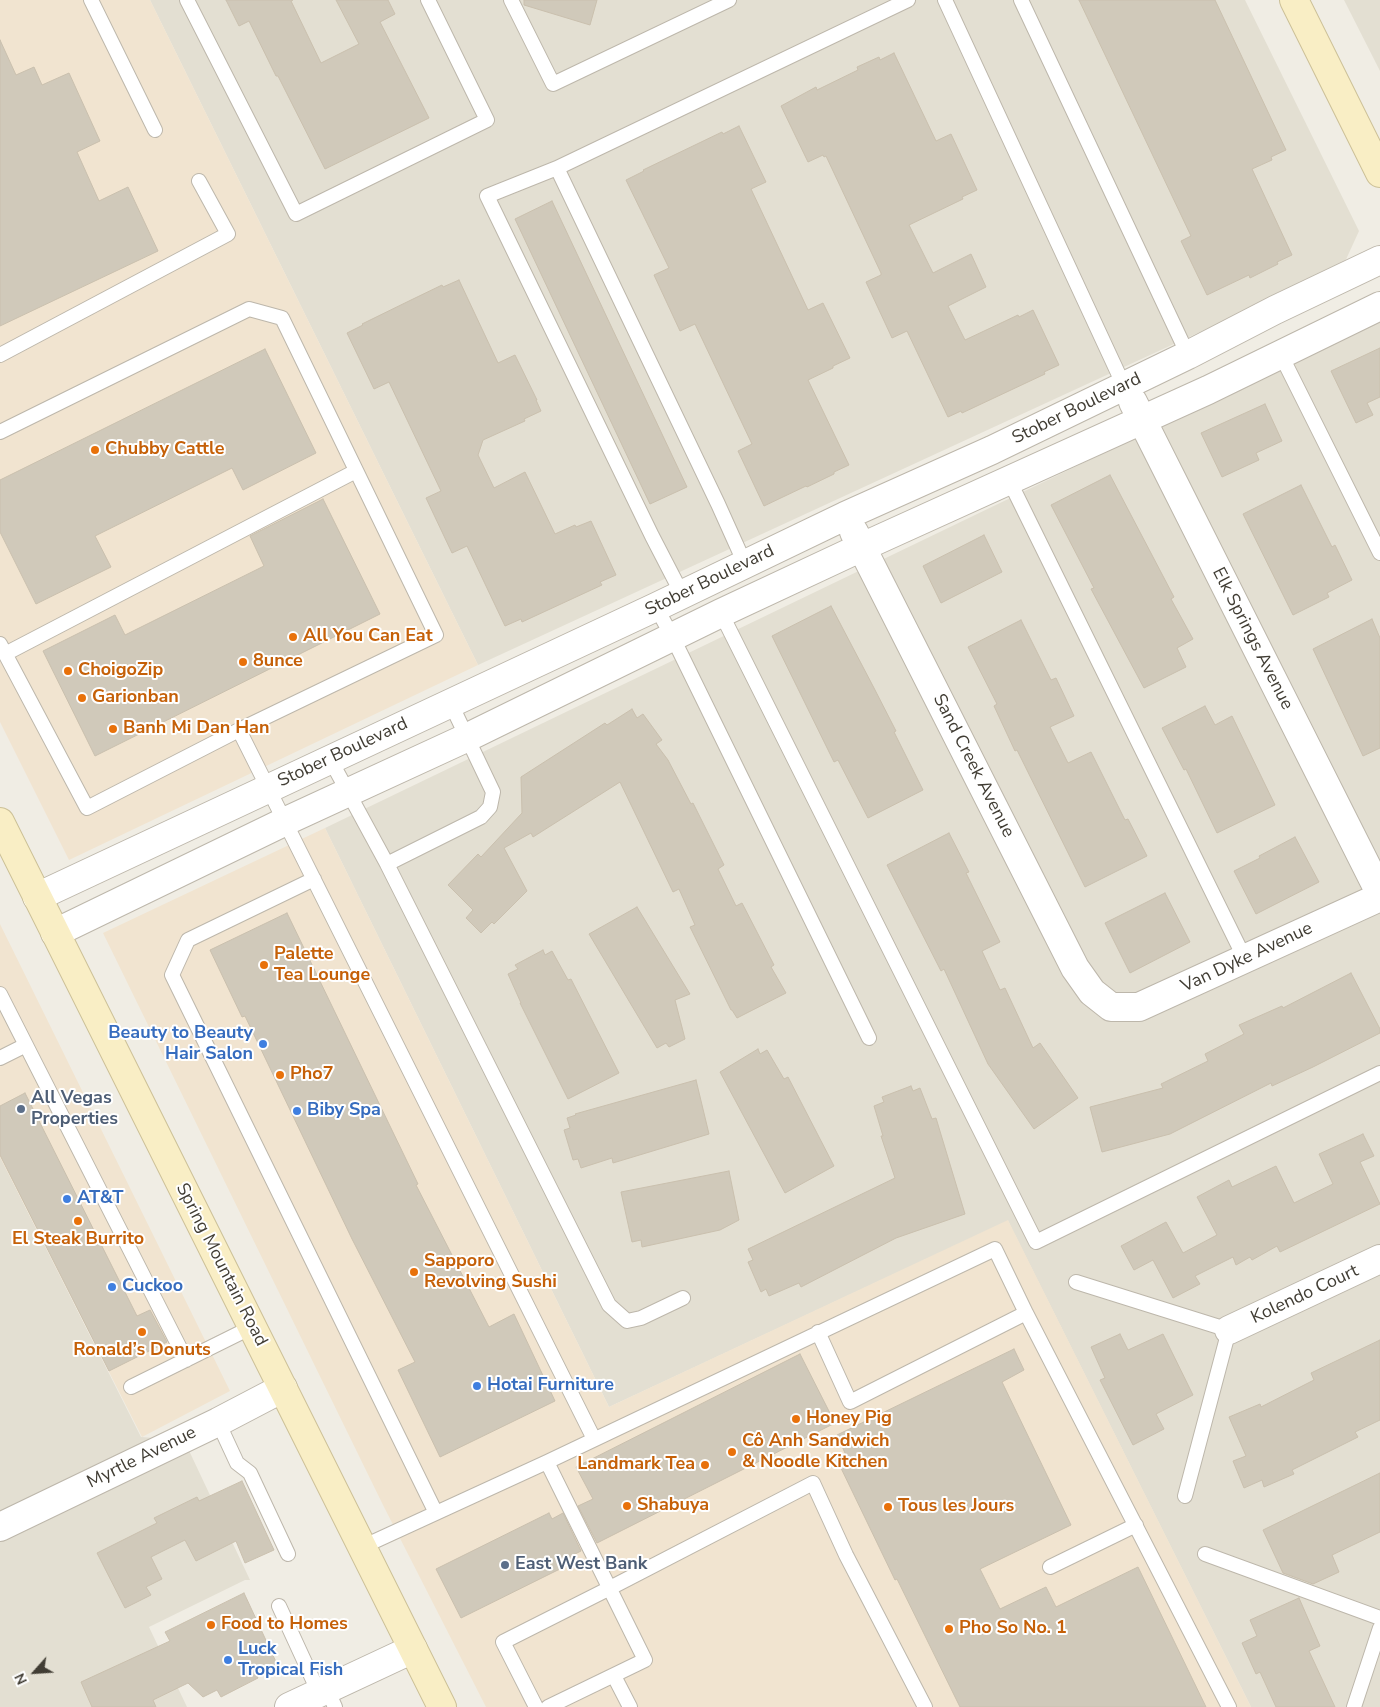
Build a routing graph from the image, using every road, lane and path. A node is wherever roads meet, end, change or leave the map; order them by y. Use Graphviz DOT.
graph roads {
  1 [pos="91,0"];
  2 [pos="187,0"];
  3 [pos="428,0"];
  4 [pos="511,0"];
  5 [pos="729,0"];
  6 [pos="908,0"];
  7 [pos="945,0"];
  8 [pos="1021,0"];
  9 [pos="1294,0"];
  10 [pos="156,130"];
  11 [pos="557,168"];
  12 [pos="1380,173"];
  13 [pos="199,181"];
  14 [pos="1380,260"];
  15 [pos="1380,306"];
  16 [pos="0,355"];
  17 [pos="1280,355"];
  18 [pos="1188,356"];
  19 [pos="1124,386"];
  20 [pos="1142,419"];
  21 [pos="0,432"];
  22 [pos="356,471"];
  23 [pos="1009,480"];
  24 [pos="845,516"];
  25 [pos="862,547"];
  26 [pos="1380,553"];
  27 [pos="745,564"];
  28 [pos="682,594"];
  29 [pos="656,607"];
  30 [pos="721,613"];
  31 [pos="673,638"];
  32 [pos="3,649"];
  33 [pos="451,704"];
  34 [pos="239,730"];
  35 [pos="466,738"];
  36 [pos="330,759"];
  37 [pos="268,787"];
  38 [pos="348,792"];
  39 [pos="286,821"];
  40 [pos="0,822"];
  41 [pos="387,864"];
  42 [pos="314,879"];
  43 [pos="1380,895"];
  44 [pos="37,897"];
  45 [pos="55,933"];
  46 [pos="1244,959"];
  47 [pos="0,994"];
  48 [pos="1111,1007"];
  49 [pos="869,1038"];
  50 [pos="26,1045"];
  51 [pos="0,1058"];
  52 [pos="1380,1074"];
  53 [pos="1380,1259"];
  54 [pos="1076,1282"];
  55 [pos="683,1298"];
  56 [pos="1026,1314"];
  57 [pos="252,1327"];
  58 [pos="1229,1330"];
  59 [pos="818,1332"];
  60 [pos="186,1360"];
  61 [pos="131,1387"];
  62 [pos="283,1388"];
  63 [pos="218,1422"];
  64 [pos="594,1439"];
  65 [pos="547,1462"];
  66 [pos="1185,1496"];
  67 [pos="436,1513"];
  68 [pos="1136,1525"];
  69 [pos="0,1526"];
  70 [pos="362,1547"];
  71 [pos="288,1554"];
  72 [pos="1206,1554"];
  73 [pos="1050,1567"];
  74 [pos="610,1588"];
  75 [pos="279,1606"];
  76 [pos="1380,1618"];
  77 [pos="1380,1628"];
  78 [pos="414,1649"];
  79 [pos="614,1676"];
  80 [pos="327,1696"];
  81 [pos="289,1707"];
  82 [pos="442,1707"];
  83 [pos="536,1707"];
  84 [pos="548,1707"];
  85 [pos="630,1707"];
  86 [pos="925,1707"];
  87 [pos="1229,1707"];
  88 [pos="1354,1707"];
  1 -- 10 [label="lane"];
  2 -- 3 [label="lane"];
  4 -- 5 [label="lane"];
  6 -- 11 [label="lane"];
  7 -- 19 [label="lane"];
  8 -- 18 [label="lane"];
  9 -- 12 [label="main road"];
  11 -- 27 [label="lane"];
  11 -- 28 [label="lane"];
  13 -- 16 [label="lane"];
  14 -- 18 [label="street, Stober Boulevard"];
  15 -- 17 [label="street, Stober Boulevard"];
  17 -- 20 [label="street, Stober Boulevard"];
  17 -- 26 [label="lane"];
  18 -- 19 [label="street, Stober Boulevard"];
  19 -- 20 [label="street, Elk Springs Avenue"];
  19 -- 24 [label="street, Stober Boulevard"];
  20 -- 23 [label="street, Stober Boulevard"];
  20 -- 43 [label="street, Elk Springs Avenue"];
  21 -- 22 [label="lane"];
  22 -- 32 [label="lane"];
  22 -- 34 [label="lane"];
  23 -- 25 [label="street, Stober Boulevard"];
  23 -- 46 [label="lane"];
  24 -- 25 [label="street, Sand Creek Avenue"];
  24 -- 27 [label="street, Stober Boulevard"];
  25 -- 30 [label="street, Stober Boulevard"];
  25 -- 48 [label="street, Sand Creek Avenue"];
  27 -- 28 [label="street, Stober Boulevard"];
  28 -- 29 [label="street, Stober Boulevard"];
  29 -- 31 [label="lane"];
  29 -- 33 [label="street, Stober Boulevard"];
  30 -- 31 [label="street, Stober Boulevard"];
  30 -- 52 [label="lane"];
  31 -- 35 [label="street, Stober Boulevard"];
  31 -- 49 [label="lane"];
  32 -- 34 [label="lane"];
  33 -- 35 [label="lane"];
  33 -- 36 [label="street, Stober Boulevard"];
  34 -- 37 [label="lane"];
  35 -- 38 [label="street, Stober Boulevard"];
  35 -- 41 [label="lane"];
  36 -- 37 [label="street, Stober Boulevard"];
  36 -- 38 [label="lane"];
  37 -- 39 [label="lane"];
  37 -- 44 [label="street, Stober Boulevard"];
  38 -- 39 [label="street, Stober Boulevard"];
  38 -- 41 [label="lane"];
  39 -- 42 [label="lane"];
  39 -- 45 [label="street, Stober Boulevard"];
  40 -- 44 [label="main road, Spring Mountain Road"];
  41 -- 55 [label="lane"];
  42 -- 64 [label="lane"];
  42 -- 67 [label="lane"];
  43 -- 46 [label="street, Van Dyke Avenue"];
  44 -- 45 [label="main road, Spring Mountain Road"];
  45 -- 57 [label="main road, Spring Mountain Road"];
  46 -- 48 [label="street, Van Dyke Avenue"];
  47 -- 50 [label="lane"];
  50 -- 51 [label="lane"];
  50 -- 60 [label="lane"];
  53 -- 58 [label="street, Kolendo Court"];
  54 -- 58 [label="lane"];
  56 -- 59 [label="lane"];
  56 -- 59 [label="lane"];
  56 -- 68 [label="lane"];
  57 -- 60 [label="lane"];
  57 -- 62 [label="main road, Spring Mountain Road"];
  58 -- 66 [label="lane"];
  59 -- 64 [label="lane"];
  60 -- 61 [label="lane"];
  62 -- 63 [label="street, Myrtle Avenue"];
  62 -- 70 [label="main road, Spring Mountain Road"];
  63 -- 69 [label="street, Myrtle Avenue"];
  63 -- 71 [label="lane"];
  64 -- 65 [label="lane"];
  65 -- 67 [label="lane"];
  65 -- 74 [label="lane"];
  67 -- 70 [label="lane"];
  68 -- 73 [label="lane"];
  68 -- 87 [label="lane"];
  70 -- 78 [label="main road, Spring Mountain Road"];
  72 -- 76 [label="lane"];
  74 -- 79 [label="lane"];
  74 -- 83 [label="lane"];
  74 -- 86 [label="lane"];
  75 -- 80 [label="lane"];
  77 -- 88 [label="lane"];
  78 -- 80 [label="street"];
  78 -- 82 [label="main road, Spring Mountain Road"];
  79 -- 84 [label="lane"];
  79 -- 85 [label="lane"];
  80 -- 81 [label="street"];
}
